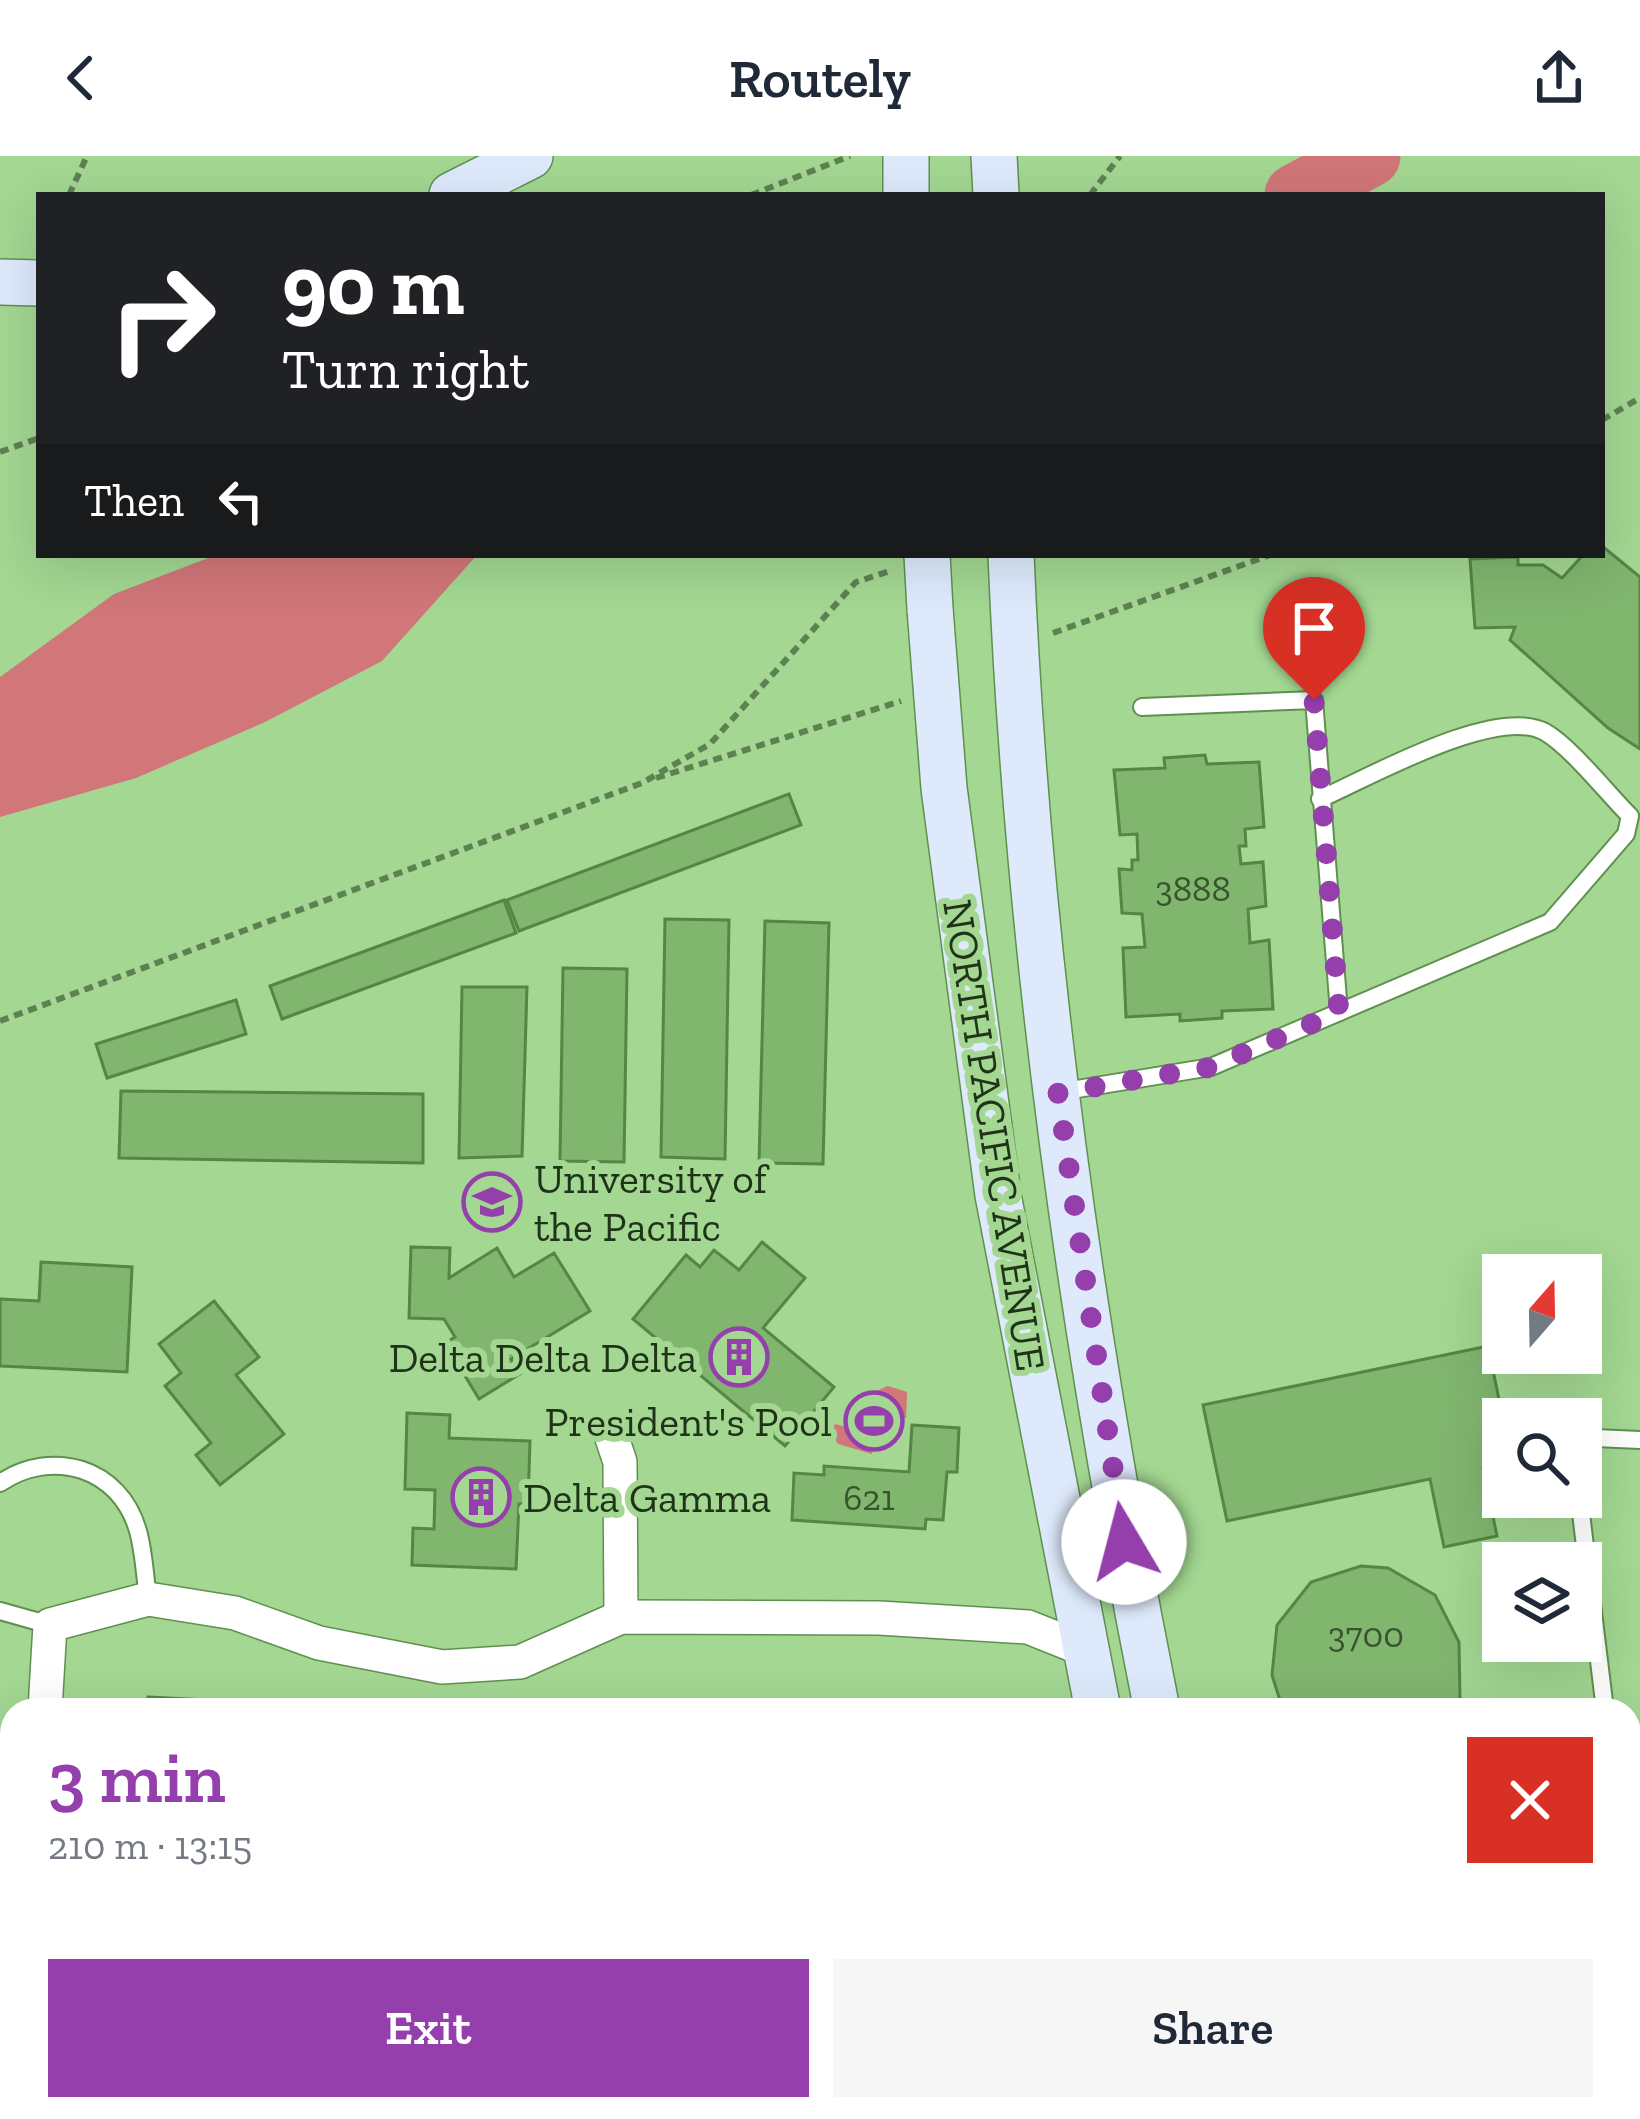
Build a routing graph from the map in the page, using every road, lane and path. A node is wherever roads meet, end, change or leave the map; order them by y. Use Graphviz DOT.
graph roads {
  1 [pos="87,156"];
  2 [pos="530,156"];
  3 [pos="850,156"];
  4 [pos="1120,156"];
  5 [pos="70,192"];
  6 [pos="458,192"];
  7 [pos="759,192"];
  8 [pos="1092,192"];
  9 [pos="0,282"];
  10 [pos="36,283"];
  11 [pos="1640,398"];
  12 [pos="1605,418"];
  13 [pos="36,439"];
  14 [pos="0,452"];
  15 [pos="1011,558"];
  16 [pos="1262,558"];
  17 [pos="912,562"];
  18 [pos="1016,646"];
  19 [pos="936,690"];
  20 [pos="1142,707"];
  21 [pos="642,783"];
  22 [pos="1319,799"];
  23 [pos="1339,1012"];
  24 [pos="0,1021"];
  25 [pos="1058,1093"];
  26 [pos="611,1435"];
  27 [pos="1602,1438"];
  28 [pos="1640,1440"];
  29 [pos="0,1483"];
  30 [pos="1582,1518"];
  31 [pos="148,1599"];
  32 [pos="0,1611"];
  33 [pos="621,1617"];
  34 [pos="50,1624"];
  35 [pos="1083,1649"];
  36 [pos="46,1698"];
  37 [pos="1096,1698"];
  38 [pos="1155,1698"];
  39 [pos="1604,1698"];
  1 -- 5 [label="path"];
  2 -- 6 [label="street"];
  3 -- 7 [label="path"];
  4 -- 8 [label="path"];
  9 -- 10 [label="street"];
  11 -- 12 [label="path"];
  13 -- 14 [label="path"];
  15 -- 18 [label="street, NORTH PACIFIC AVENUE"];
  16 -- 18 [label="path"];
  17 -- 19 [label="street, NORTH PACIFIC AVENUE, bridge"];
  17 -- 21 [label="path"];
  18 -- 25 [label="street, NORTH PACIFIC AVENUE"];
  19 -- 21 [label="path"];
  19 -- 35 [label="street, NORTH PACIFIC AVENUE"];
  20 -- 22 [label="lane"];
  21 -- 24 [label="path"];
  22 -- 23 [label="lane"];
  22 -- 23 [label="lane"];
  23 -- 25 [label="lane"];
  25 -- 38 [label="street, NORTH PACIFIC AVENUE"];
  26 -- 33 [label="street"];
  27 -- 28 [label="lane"];
  29 -- 31 [label="lane"];
  30 -- 39 [label="lane"];
  31 -- 33 [label="street"];
  31 -- 34 [label="street"];
  32 -- 34 [label="lane"];
  33 -- 35 [label="street"];
  34 -- 36 [label="street"];
  35 -- 37 [label="street, NORTH PACIFIC AVENUE"];
}
